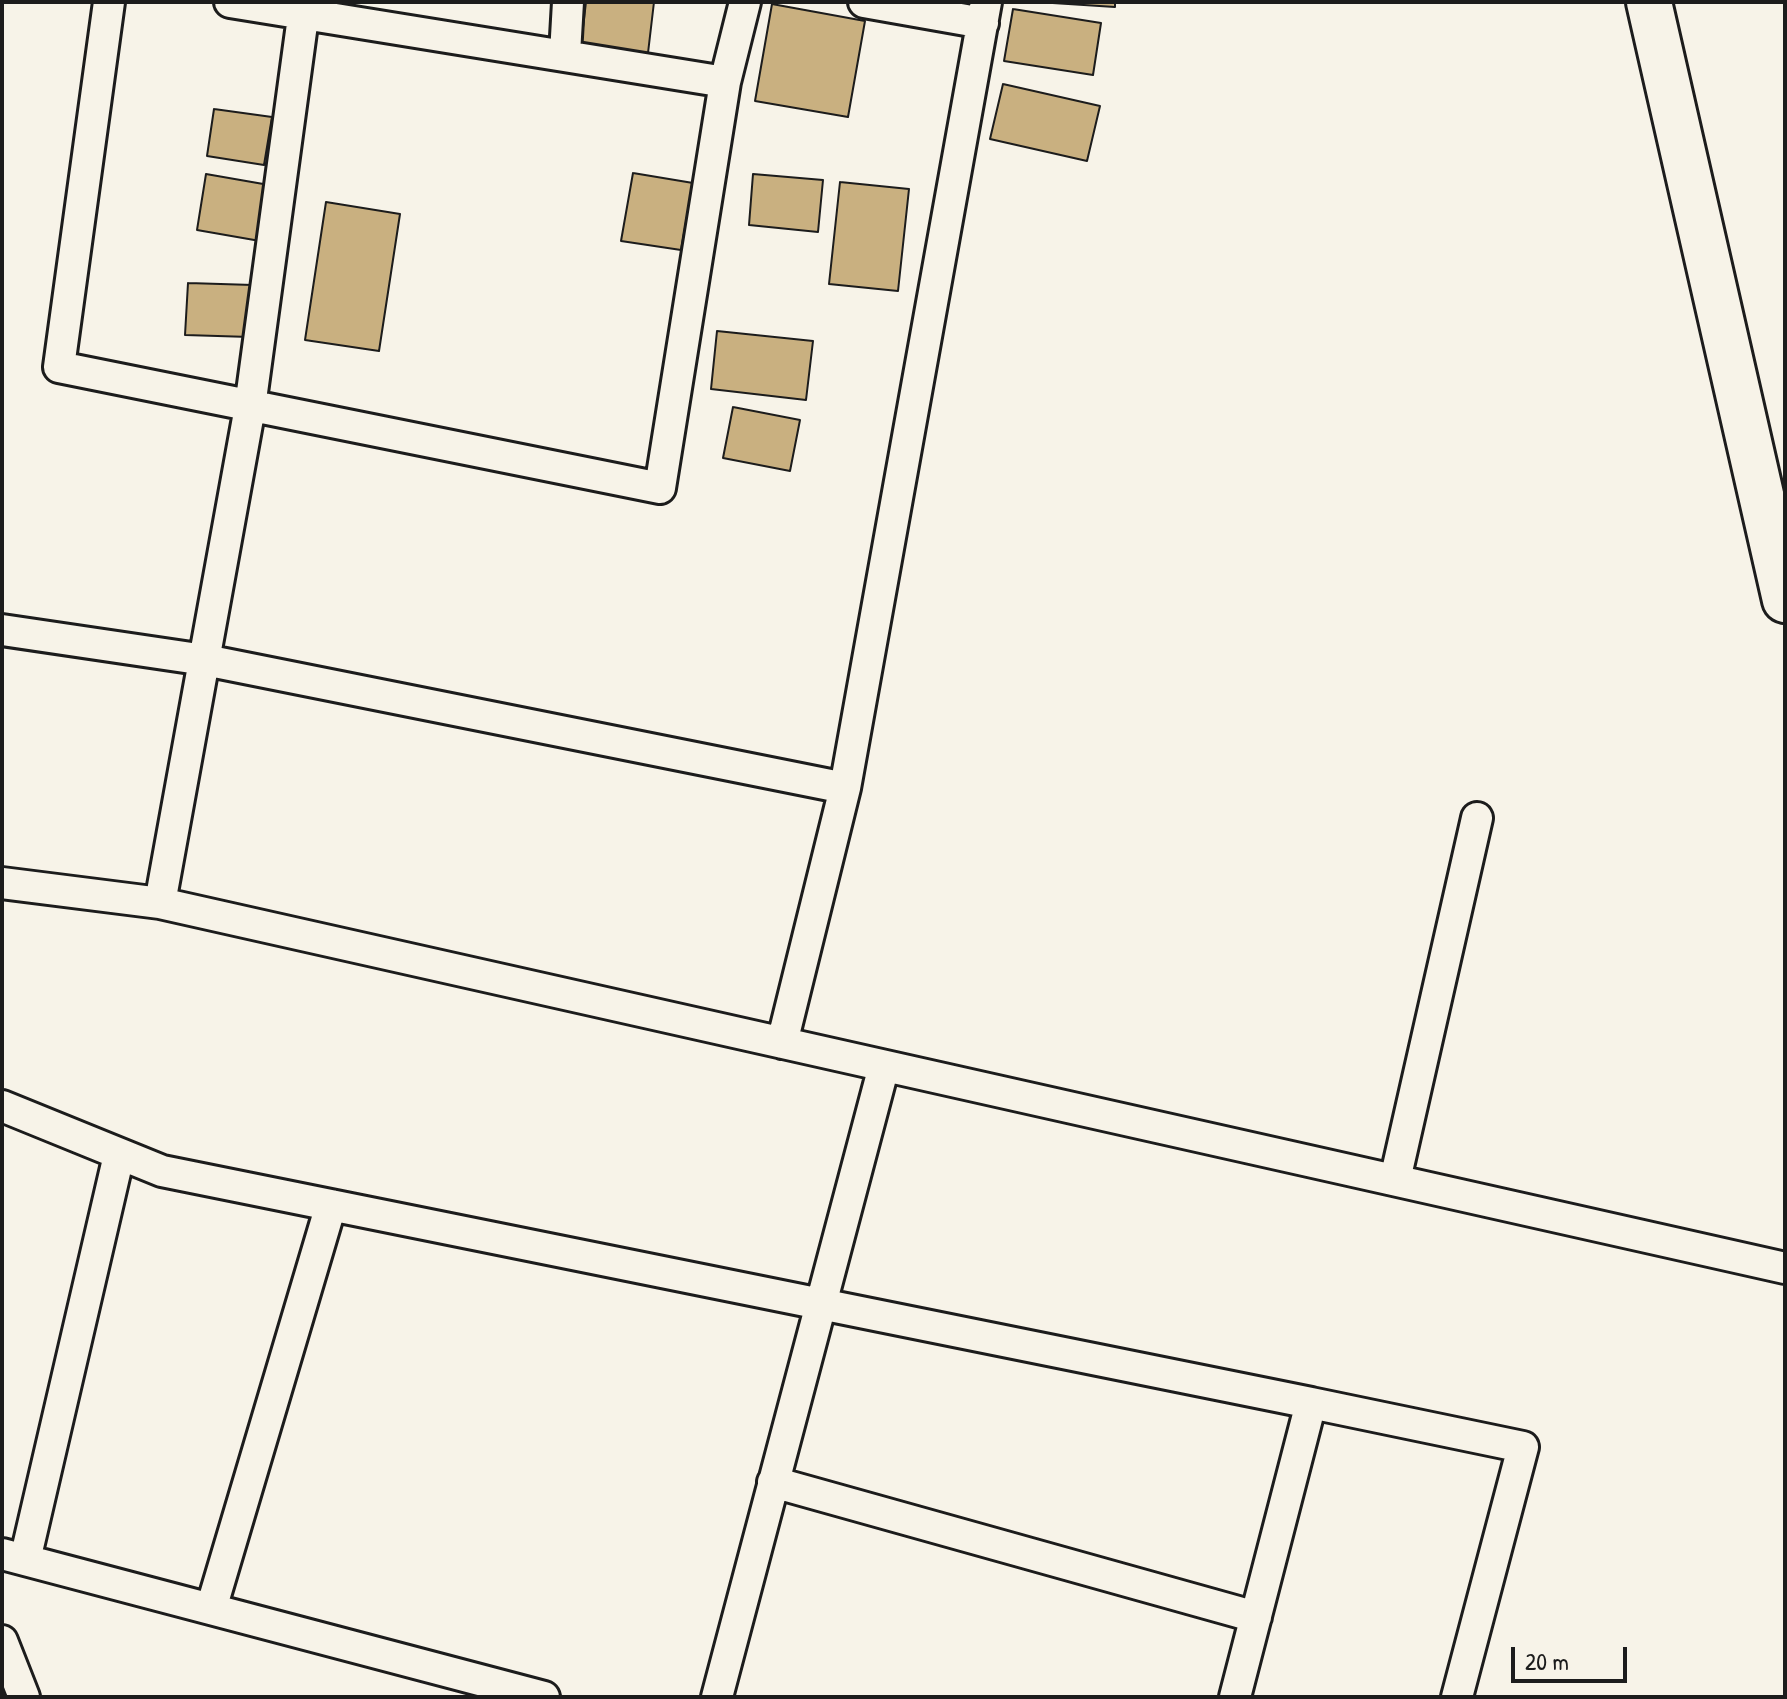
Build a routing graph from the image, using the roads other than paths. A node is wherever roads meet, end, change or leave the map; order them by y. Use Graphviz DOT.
graph roads {
  1 [pos="109,2"];
  2 [pos="230,2"];
  3 [pos="568,2"];
  4 [pos="745,2"];
  5 [pos="864,2"];
  6 [pos="1649,2"];
  7 [pos="304,8"];
  8 [pos="985,13"];
  9 [pos="565,54"];
  10 [pos="725,82"];
  11 [pos="250,407"];
  12 [pos="1785,600"];
  13 [pos="2,630"];
  14 [pos="205,660"];
  15 [pos="845,788"];
  16 [pos="1477,818"];
  17 [pos="2,883"];
  18 [pos="160,903"];
  19 [pos="782,1043"];
  20 [pos="884,1066"];
  21 [pos="2,1106"];
  22 [pos="119,1155"];
  23 [pos="1395,1180"];
  24 [pos="331,1205"];
  25 [pos="1785,1268"];
  26 [pos="820,1304"];
  27 [pos="1311,1403"];
  28 [pos="773,1482"];
  29 [pos="14,1557"];
  30 [pos="211,1609"];
  31 [pos="1256,1617"];
  32 [pos="2,1641"];
  33 [pos="24,1697"];
  34 [pos="544,1697"];
  35 [pos="717,1697"];
  36 [pos="1235,1697"];
  37 [pos="1457,1697"];
  1 -- 11 [label="street"];
  2 -- 7 [label="street"];
  3 -- 9 [label="street"];
  4 -- 10 [label="street"];
  5 -- 8 [label="street"];
  6 -- 12 [label="street"];
  7 -- 9 [label="street"];
  7 -- 11 [label="street"];
  8 -- 15 [label="street"];
  9 -- 10 [label="street"];
  10 -- 11 [label="street"];
  11 -- 14 [label="street"];
  13 -- 14 [label="street"];
  14 -- 15 [label="street"];
  14 -- 18 [label="street"];
  15 -- 19 [label="street"];
  16 -- 23 [label="street"];
  17 -- 18 [label="street"];
  18 -- 19 [label="street"];
  19 -- 20 [label="street"];
  20 -- 23 [label="street"];
  20 -- 26 [label="street"];
  21 -- 22 [label="street"];
  22 -- 24 [label="street"];
  22 -- 29 [label="street"];
  23 -- 25 [label="street"];
  24 -- 26 [label="street"];
  24 -- 30 [label="street"];
  26 -- 27 [label="street"];
  26 -- 28 [label="street"];
  27 -- 31 [label="street"];
  27 -- 37 [label="street"];
  28 -- 31 [label="street"];
  28 -- 35 [label="street"];
  29 -- 30 [label="street"];
  30 -- 34 [label="street"];
  31 -- 36 [label="street"];
  32 -- 33 [label="street"];
}
